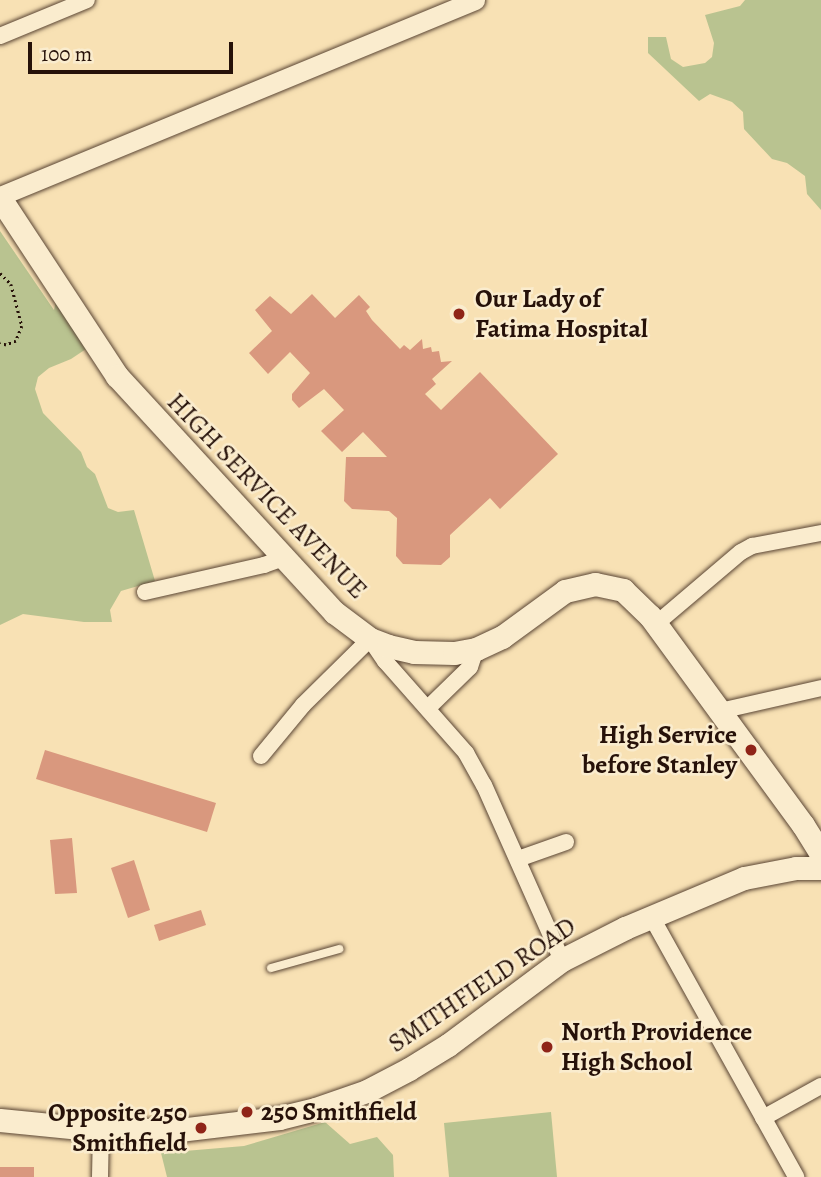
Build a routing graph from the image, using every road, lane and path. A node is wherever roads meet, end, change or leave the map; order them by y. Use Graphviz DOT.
graph roads {
  1 [pos="88,0"];
  2 [pos="475,0"];
  3 [pos="0,36"];
  4 [pos="0,197"];
  5 [pos="0,273"];
  6 [pos="0,343"];
  7 [pos="821,533"];
  8 [pos="283,558"];
  9 [pos="145,592"];
  10 [pos="656,624"];
  11 [pos="370,639"];
  12 [pos="477,649"];
  13 [pos="821,688"];
  14 [pos="429,707"];
  15 [pos="720,711"];
  16 [pos="261,755"];
  17 [pos="566,842"];
  18 [pos="821,854"];
  19 [pos="518,859"];
  20 [pos="821,868"];
  21 [pos="651,916"];
  22 [pos="339,949"];
  23 [pos="562,960"];
  24 [pos="271,968"];
  25 [pos="821,1086"];
  26 [pos="763,1118"];
  27 [pos="0,1120"];
  28 [pos="101,1130"];
  29 [pos="100,1177"];
  30 [pos="796,1177"];
  1 -- 3 [label="street"];
  2 -- 4 [label="street"];
  4 -- 8 [label="main road, HIGH SERVICE AVENUE"];
  5 -- 6 [label="path"];
  7 -- 10 [label="street"];
  8 -- 9 [label="street"];
  8 -- 11 [label="main road, HIGH SERVICE AVENUE"];
  10 -- 12 [label="main road, HIGH SERVICE AVENUE"];
  10 -- 15 [label="main road, HIGH SERVICE AVENUE"];
  11 -- 12 [label="main road, HIGH SERVICE AVENUE"];
  11 -- 14 [label="street"];
  11 -- 16 [label="street"];
  12 -- 14 [label="street"];
  13 -- 15 [label="street"];
  14 -- 19 [label="street"];
  15 -- 18 [label="main road, HIGH SERVICE AVENUE"];
  17 -- 19 [label="street"];
  19 -- 23 [label="street"];
  20 -- 21 [label="main road, SMITHFIELD ROAD"];
  21 -- 23 [label="main road, SMITHFIELD ROAD"];
  21 -- 26 [label="street"];
  22 -- 24 [label="lane"];
  23 -- 28 [label="main road, SMITHFIELD ROAD"];
  25 -- 26 [label="street"];
  26 -- 30 [label="street"];
  27 -- 28 [label="main road, SMITHFIELD ROAD"];
  28 -- 29 [label="street"];
}
